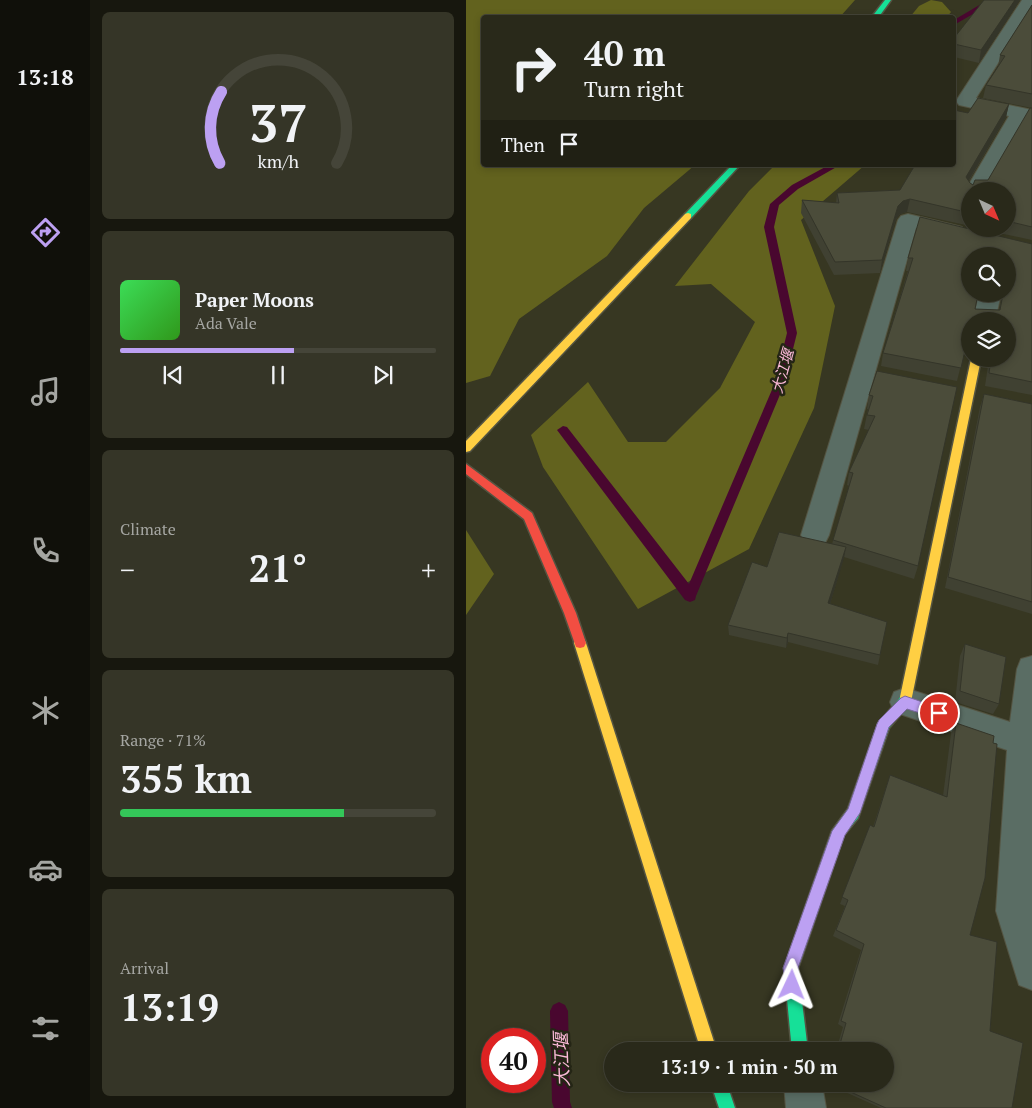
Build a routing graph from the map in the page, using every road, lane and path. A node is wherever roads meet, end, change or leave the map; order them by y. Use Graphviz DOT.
graph roads {
  1 [pos="888,0"];
  2 [pos="1030,0"];
  3 [pos="876,15"];
  4 [pos="1026,114"];
  5 [pos="734,167"];
  6 [pos="985,182"];
  7 [pos="961,215"];
  8 [pos="974,367"];
  9 [pos="466,448"];
  10 [pos="466,468"];
  11 [pos="815,535"];
  12 [pos="1032,669"];
  13 [pos="905,702"];
  14 [pos="1023,741"];
  15 [pos="1032,972"];
  16 [pos="706,1042"];
  17 [pos="799,1042"];
  18 [pos="722,1092"];
  19 [pos="805,1092"];
  20 [pos="727,1108"];
  21 [pos="806,1108"];
  1 -- 3 [label="street"];
  2 -- 4 [label="street"];
  4 -- 6 [label="street"];
  5 -- 9 [label="street"];
  7 -- 11 [label="street"];
  8 -- 13 [label="street"];
  10 -- 16 [label="street"];
  12 -- 14 [label="street"];
  13 -- 14 [label="street"];
  13 -- 17 [label="street"];
  14 -- 15 [label="street"];
  18 -- 20 [label="street"];
  19 -- 21 [label="street"];
}
